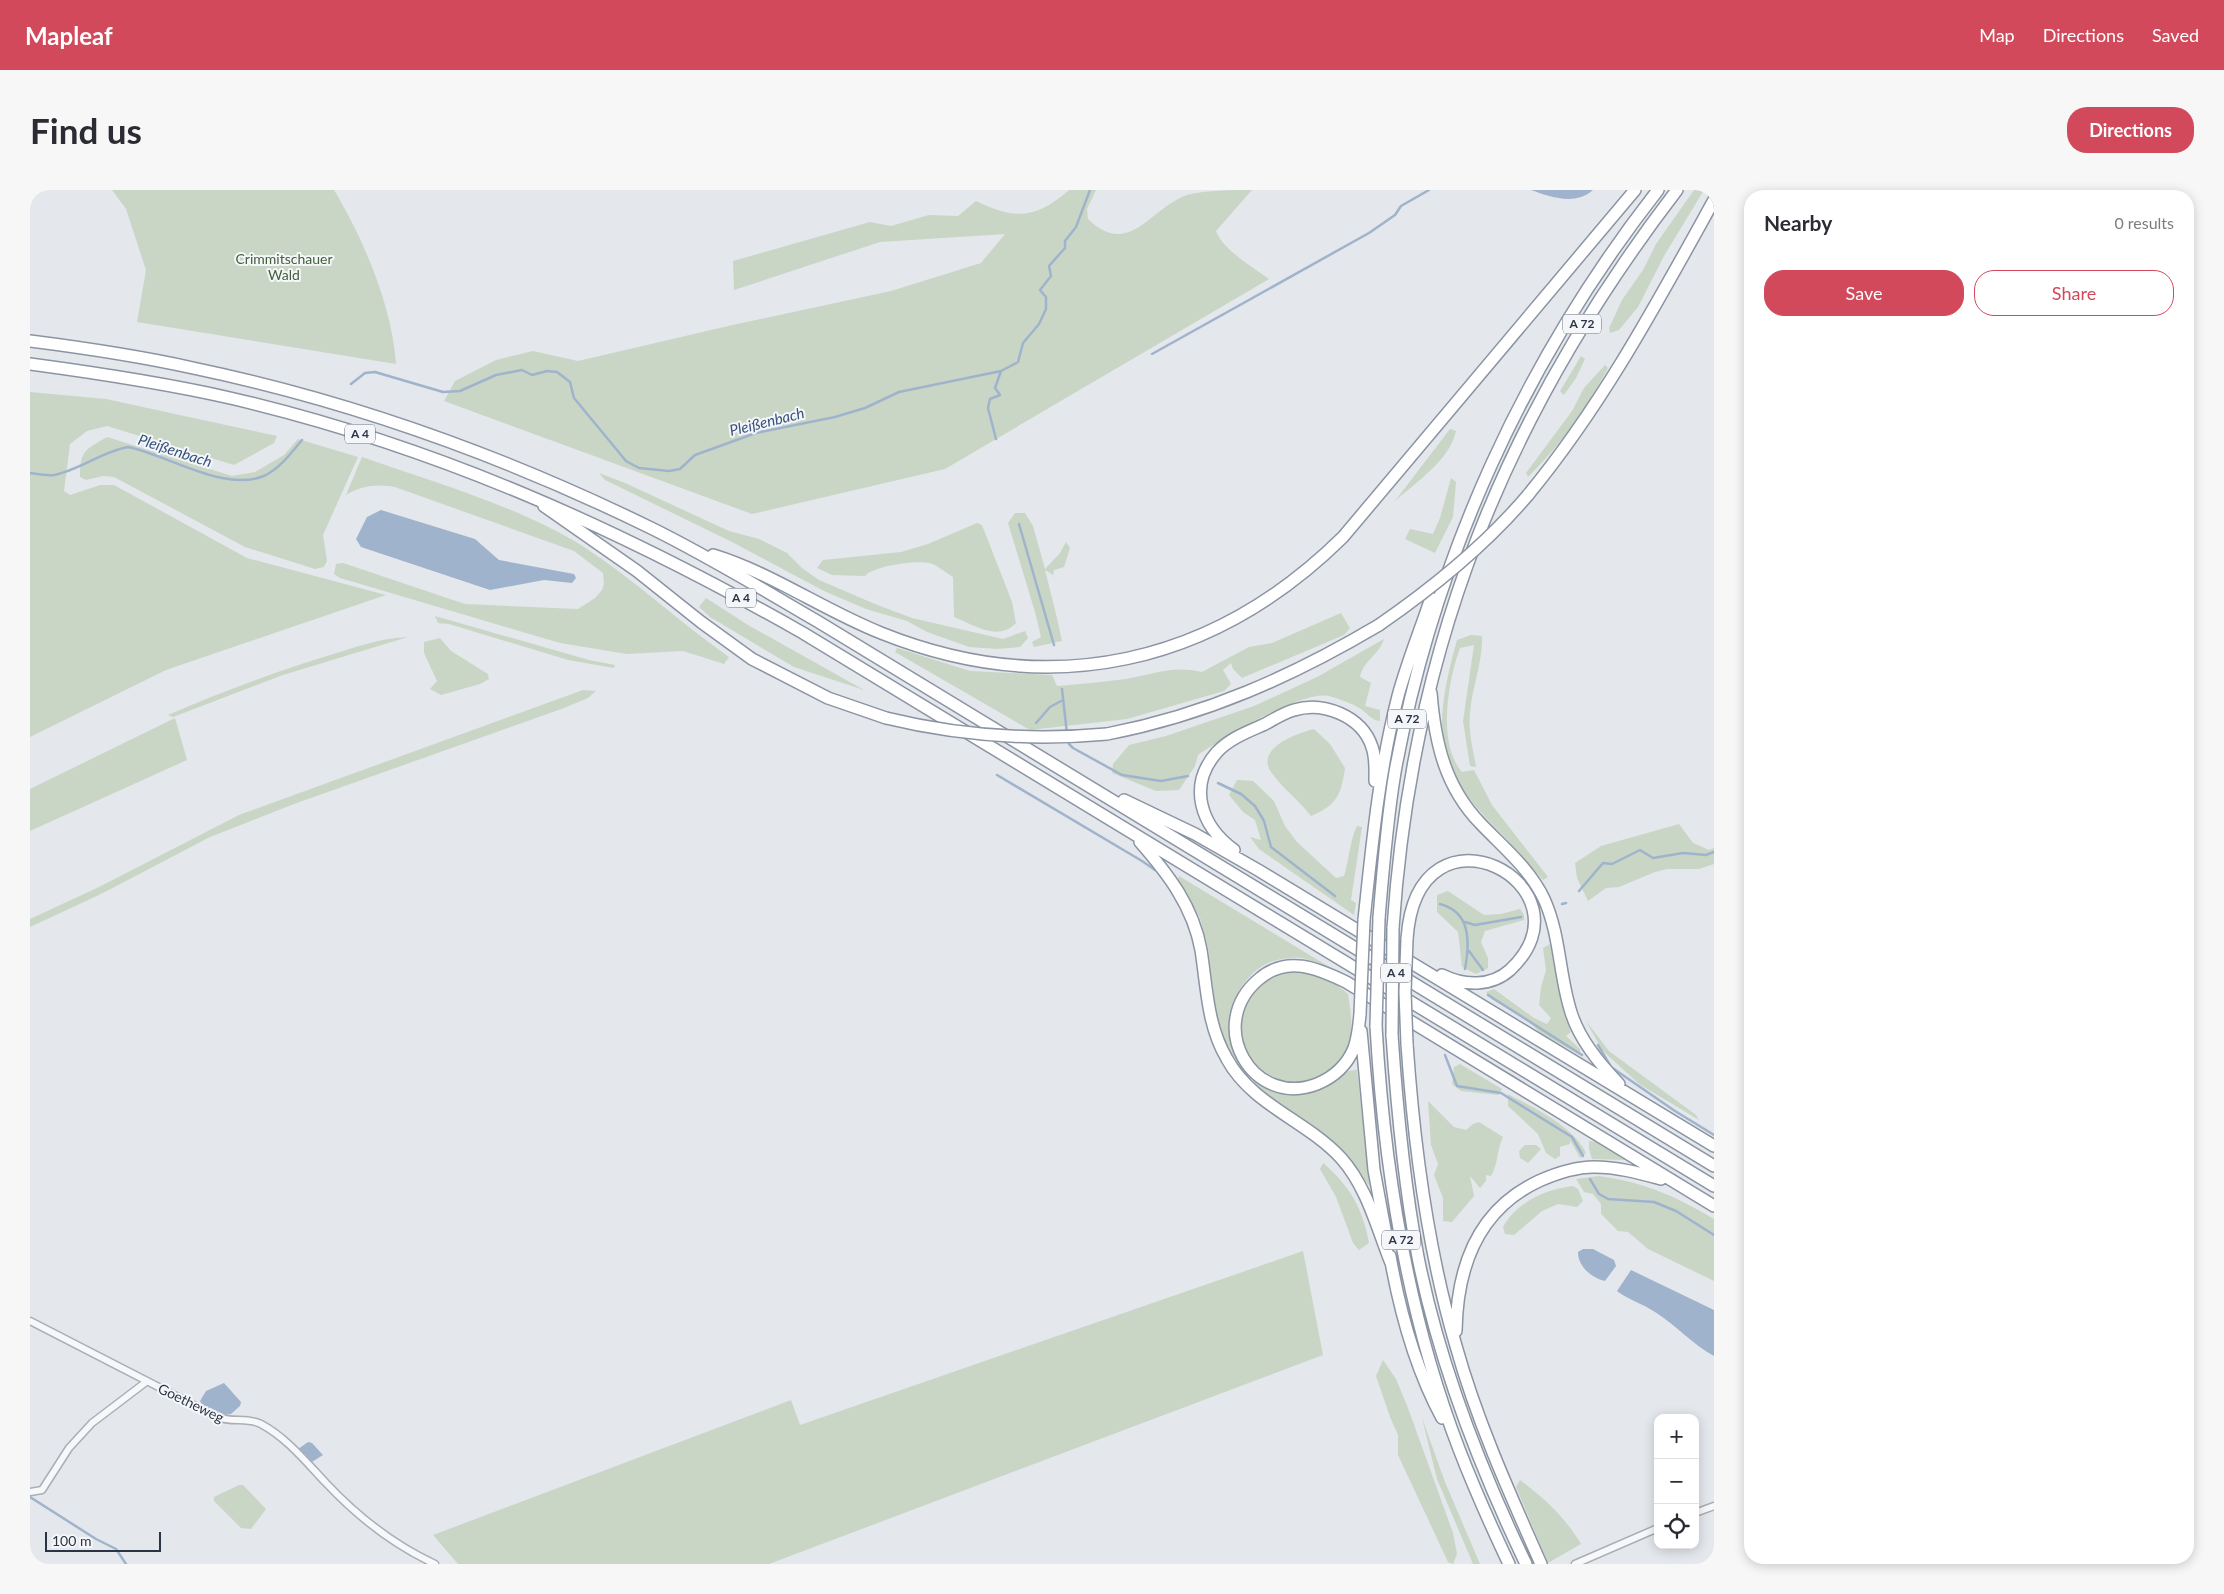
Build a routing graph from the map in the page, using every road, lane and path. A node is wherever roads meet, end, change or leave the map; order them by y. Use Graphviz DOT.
graph roads {
  1 [pos="1636,190"];
  2 [pos="1658,190"];
  3 [pos="1677,190"];
  4 [pos="1714,200"];
  5 [pos="30,341"];
  6 [pos="30,364"];
  7 [pos="527,494"];
  8 [pos="1464,526"];
  9 [pos="692,549"];
  10 [pos="1430,682"];
  11 [pos="1079,780"];
  12 [pos="1377,800"];
  13 [pos="1132,833"];
  14 [pos="1258,870"];
  15 [pos="1409,962"];
  16 [pos="1360,1014"];
  17 [pos="1628,1094"];
  18 [pos="1714,1146"];
  19 [pos="1714,1166"];
  20 [pos="1678,1184"];
  21 [pos="1714,1186"];
  22 [pos="1714,1206"];
  23 [pos="1391,1264"];
  24 [pos="30,1321"];
  25 [pos="1455,1346"];
  26 [pos="146,1382"];
  27 [pos="1458,1449"];
  28 [pos="30,1492"];
  29 [pos="1714,1506"];
  30 [pos="1699,1512"];
  31 [pos="1654,1530"];
  32 [pos="435,1564"];
  33 [pos="1509,1564"];
  34 [pos="1526,1564"];
  35 [pos="1541,1564"];
  36 [pos="1575,1564"];
  1 -- 9 [label="highway"];
  2 -- 8 [label="highway, A 72"];
  3 -- 10 [label="highway, A 72"];
  4 -- 7 [label="highway, bridge"];
  5 -- 9 [label="highway, A 4"];
  6 -- 7 [label="highway, A 4"];
  7 -- 13 [label="highway, A 4"];
  8 -- 12 [label="highway"];
  8 -- 27 [label="highway, A 72, bridge"];
  9 -- 11 [label="highway, A 4"];
  10 -- 17 [label="highway"];
  10 -- 34 [label="highway, A 72, bridge"];
  11 -- 14 [label="highway"];
  11 -- 19 [label="highway, A 4"];
  12 -- 14 [label="highway"];
  12 -- 16 [label="highway, bridge"];
  13 -- 21 [label="highway, A 4"];
  13 -- 23 [label="highway"];
  14 -- 15 [label="highway"];
  15 -- 17 [label="highway"];
  15 -- 25 [label="highway, bridge"];
  16 -- 20 [label="highway"];
  16 -- 23 [label="highway"];
  17 -- 18 [label="highway"];
  20 -- 22 [label="highway"];
  20 -- 25 [label="highway"];
  23 -- 27 [label="highway"];
  24 -- 26 [label="street, Goetheweg"];
  25 -- 35 [label="highway"];
  26 -- 28 [label="street"];
  26 -- 32 [label="street, Goetheweg"];
  27 -- 33 [label="highway, A 72"];
  29 -- 30 [label="street"];
  31 -- 36 [label="street"];
}
